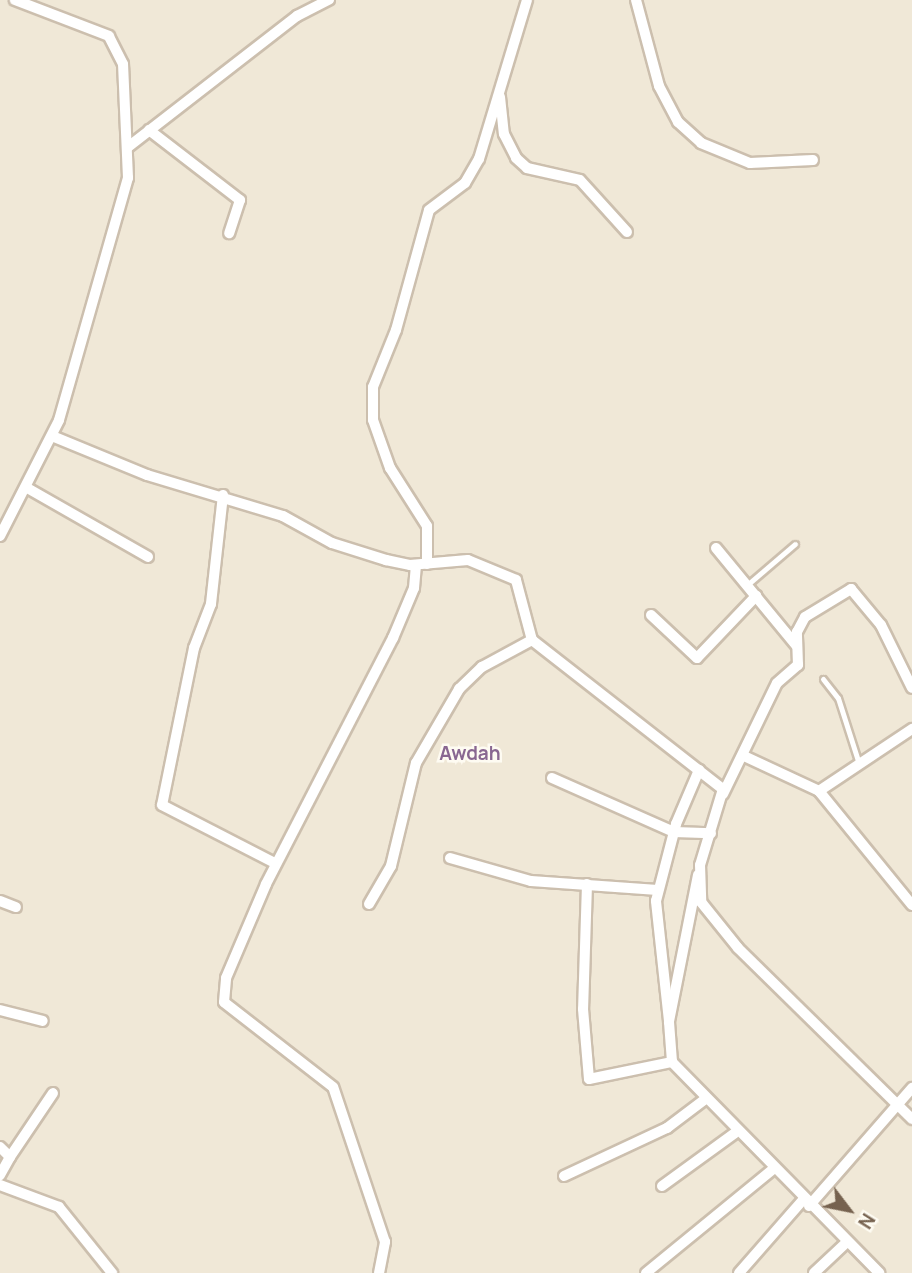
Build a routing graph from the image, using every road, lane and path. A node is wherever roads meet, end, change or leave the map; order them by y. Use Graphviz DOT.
graph roads {
  1 [pos="15,0"];
  2 [pos="329,0"];
  3 [pos="527,0"];
  4 [pos="636,0"];
  5 [pos="499,95"];
  6 [pos="149,130"];
  7 [pos="128,147"];
  8 [pos="813,160"];
  9 [pos="627,232"];
  10 [pos="229,233"];
  11 [pos="52,436"];
  12 [pos="29,489"];
  13 [pos="223,495"];
  14 [pos="0,537"];
  15 [pos="795,544"];
  16 [pos="716,548"];
  17 [pos="148,557"];
  18 [pos="421,564"];
  19 [pos="747,585"];
  20 [pos="756,596"];
  21 [pos="651,615"];
  22 [pos="532,640"];
  23 [pos="796,645"];
  24 [pos="822,679"];
  25 [pos="912,688"];
  26 [pos="912,729"];
  27 [pos="744,756"];
  28 [pos="859,764"];
  29 [pos="699,770"];
  30 [pos="552,778"];
  31 [pos="819,791"];
  32 [pos="721,796"];
  33 [pos="674,832"];
  34 [pos="711,834"];
  35 [pos="450,858"];
  36 [pos="275,863"];
  37 [pos="700,865"];
  38 [pos="587,884"];
  39 [pos="658,890"];
  40 [pos="0,901"];
  41 [pos="369,904"];
  42 [pos="912,905"];
  43 [pos="16,907"];
  44 [pos="0,1010"];
  45 [pos="43,1021"];
  46 [pos="669,1023"];
  47 [pos="672,1062"];
  48 [pos="912,1088"];
  49 [pos="53,1093"];
  50 [pos="704,1100"];
  51 [pos="898,1107"];
  52 [pos="912,1119"];
  53 [pos="736,1133"];
  54 [pos="0,1147"];
  55 [pos="10,1157"];
  56 [pos="772,1170"];
  57 [pos="0,1175"];
  58 [pos="564,1176"];
  59 [pos="0,1185"];
  60 [pos="662,1186"];
  61 [pos="806,1203"];
  62 [pos="847,1242"];
  63 [pos="112,1273"];
  64 [pos="379,1273"];
  65 [pos="646,1273"];
  66 [pos="739,1273"];
  67 [pos="814,1273"];
  68 [pos="878,1273"];
  1 -- 7 [label="street"];
  2 -- 6 [label="street"];
  3 -- 5 [label="street"];
  4 -- 8 [label="street"];
  5 -- 9 [label="street"];
  5 -- 18 [label="street"];
  6 -- 7 [label="street"];
  6 -- 10 [label="street"];
  7 -- 11 [label="street"];
  11 -- 12 [label="street"];
  11 -- 13 [label="street"];
  12 -- 14 [label="street"];
  12 -- 17 [label="street"];
  13 -- 18 [label="street"];
  13 -- 36 [label="street"];
  15 -- 19 [label="lane"];
  16 -- 19 [label="street"];
  18 -- 22 [label="street"];
  18 -- 36 [label="street"];
  19 -- 20 [label="street"];
  20 -- 21 [label="street"];
  20 -- 23 [label="street"];
  22 -- 29 [label="street"];
  22 -- 41 [label="street"];
  23 -- 25 [label="street"];
  23 -- 27 [label="street"];
  24 -- 28 [label="lane"];
  26 -- 28 [label="street"];
  27 -- 31 [label="street"];
  27 -- 32 [label="street"];
  28 -- 31 [label="street"];
  29 -- 32 [label="street"];
  29 -- 33 [label="street"];
  30 -- 33 [label="street"];
  31 -- 42 [label="street"];
  32 -- 34 [label="street"];
  33 -- 34 [label="street"];
  33 -- 39 [label="street"];
  34 -- 37 [label="street"];
  35 -- 38 [label="street"];
  36 -- 64 [label="street"];
  37 -- 46 [label="street"];
  37 -- 51 [label="street"];
  38 -- 39 [label="street"];
  38 -- 47 [label="street"];
  39 -- 46 [label="street"];
  40 -- 43 [label="street"];
  44 -- 45 [label="street"];
  46 -- 47 [label="street"];
  47 -- 50 [label="street"];
  48 -- 51 [label="street"];
  49 -- 55 [label="street"];
  50 -- 53 [label="street"];
  50 -- 58 [label="street"];
  51 -- 52 [label="street"];
  51 -- 61 [label="street"];
  53 -- 56 [label="street"];
  53 -- 60 [label="street"];
  54 -- 55 [label="street"];
  55 -- 57 [label="street"];
  56 -- 61 [label="street"];
  56 -- 65 [label="street"];
  59 -- 63 [label="street"];
  61 -- 62 [label="street"];
  61 -- 66 [label="street"];
  62 -- 67 [label="street"];
  62 -- 68 [label="street"];
}
